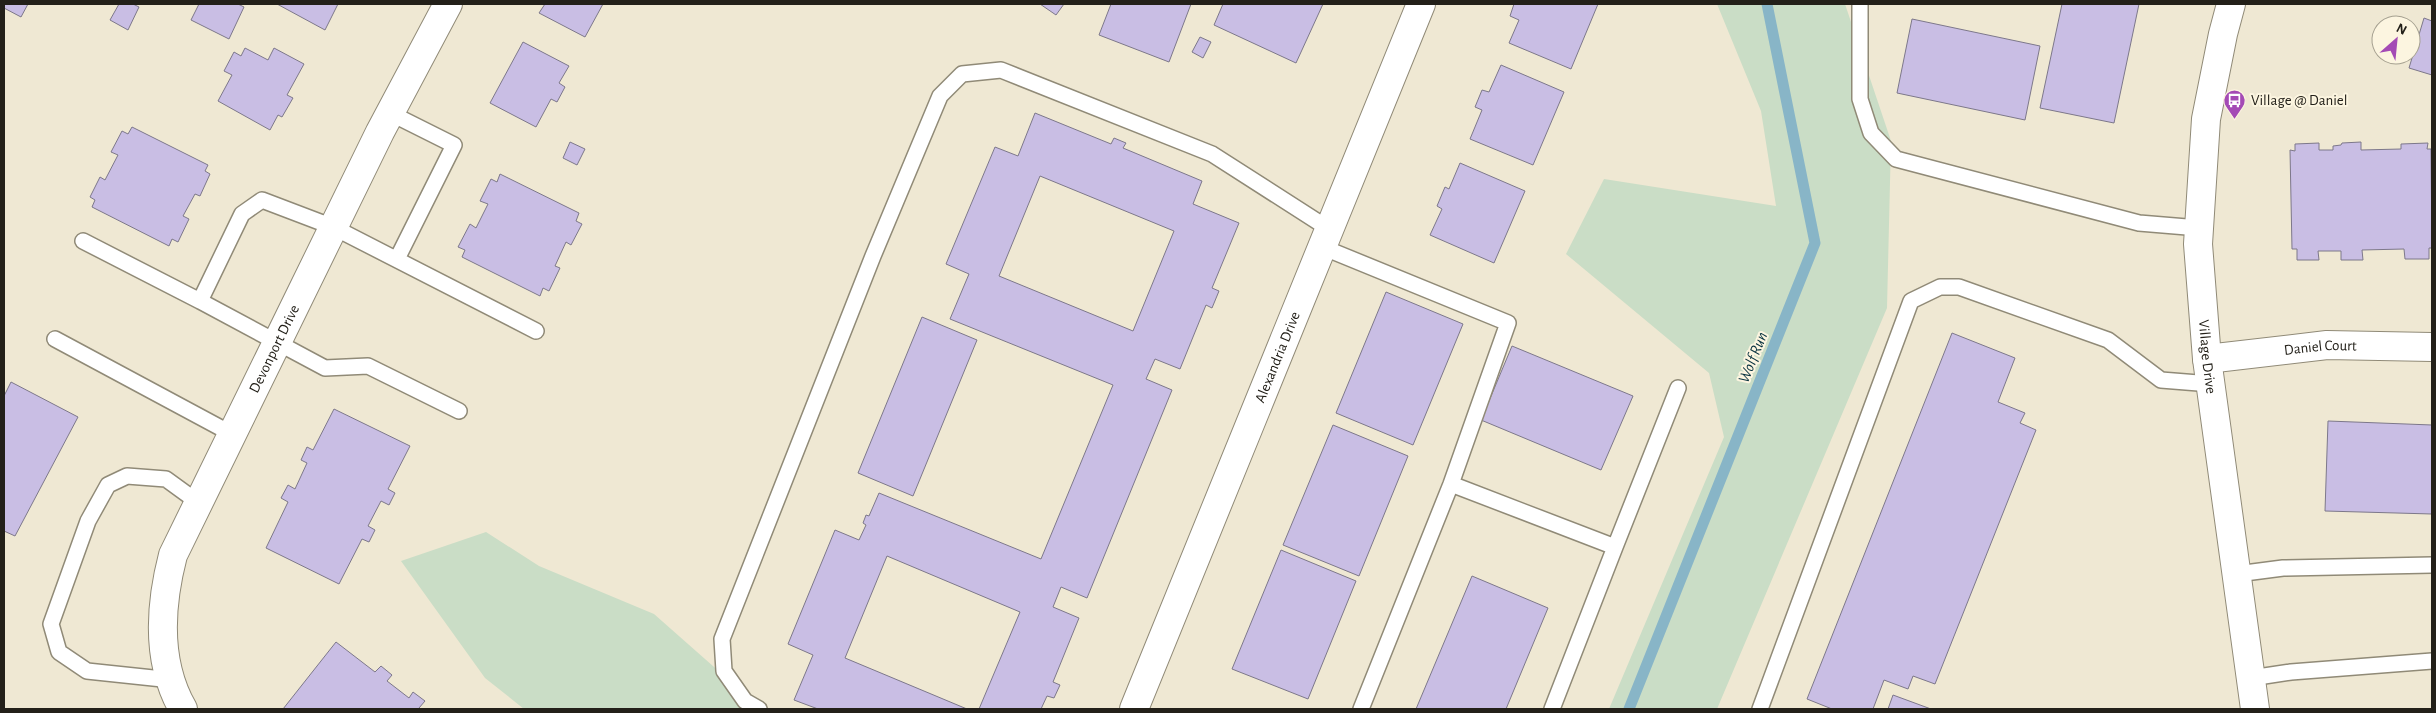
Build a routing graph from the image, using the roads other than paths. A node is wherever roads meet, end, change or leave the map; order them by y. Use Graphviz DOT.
graph roads {
  1 [pos="448,4"];
  2 [pos="1421,4"];
  3 [pos="1860,4"];
  4 [pos="2231,4"];
  5 [pos="390,113"];
  6 [pos="333,227"];
  7 [pos="2198,228"];
  8 [pos="1325,238"];
  9 [pos="83,241"];
  10 [pos="396,259"];
  11 [pos="200,301"];
  12 [pos="536,330"];
  13 [pos="55,339"];
  14 [pos="277,343"];
  15 [pos="2432,347"];
  16 [pos="2209,372"];
  17 [pos="1678,388"];
  18 [pos="459,411"];
  19 [pos="232,434"];
  20 [pos="1451,484"];
  21 [pos="199,503"];
  22 [pos="1615,547"];
  23 [pos="2432,565"];
  24 [pos="2237,574"];
  25 [pos="2432,661"];
  26 [pos="2251,678"];
  27 [pos="172,680"];
  28 [pos="184,709"];
  29 [pos="759,709"];
  30 [pos="1134,709"];
  31 [pos="1361,709"];
  32 [pos="1552,709"];
  33 [pos="1760,709"];
  34 [pos="2255,709"];
  1 -- 5 [label="street, Devonport Drive"];
  2 -- 8 [label="street, Alexandria Drive"];
  3 -- 7 [label="lane"];
  4 -- 7 [label="street, Village Drive"];
  5 -- 6 [label="street, Devonport Drive"];
  5 -- 10 [label="lane"];
  6 -- 10 [label="lane"];
  6 -- 11 [label="lane"];
  6 -- 14 [label="street, Devonport Drive"];
  7 -- 16 [label="street, Village Drive"];
  8 -- 20 [label="lane"];
  8 -- 29 [label="lane"];
  8 -- 30 [label="street, Alexandria Drive"];
  9 -- 11 [label="lane"];
  10 -- 12 [label="lane"];
  11 -- 14 [label="lane"];
  13 -- 19 [label="lane"];
  14 -- 18 [label="lane"];
  14 -- 19 [label="street, Devonport Drive"];
  15 -- 16 [label="street, Daniel Court"];
  16 -- 24 [label="street, Village Drive"];
  16 -- 33 [label="lane"];
  17 -- 22 [label="lane"];
  19 -- 21 [label="street, Devonport Drive"];
  20 -- 22 [label="lane"];
  20 -- 31 [label="lane"];
  21 -- 27 [label="street, Devonport Drive"];
  21 -- 27 [label="lane"];
  22 -- 32 [label="lane"];
  23 -- 24 [label="lane"];
  24 -- 26 [label="street, Village Drive"];
  25 -- 26 [label="lane"];
  26 -- 34 [label="street, Village Drive"];
  27 -- 28 [label="street, Devonport Drive"];
}
